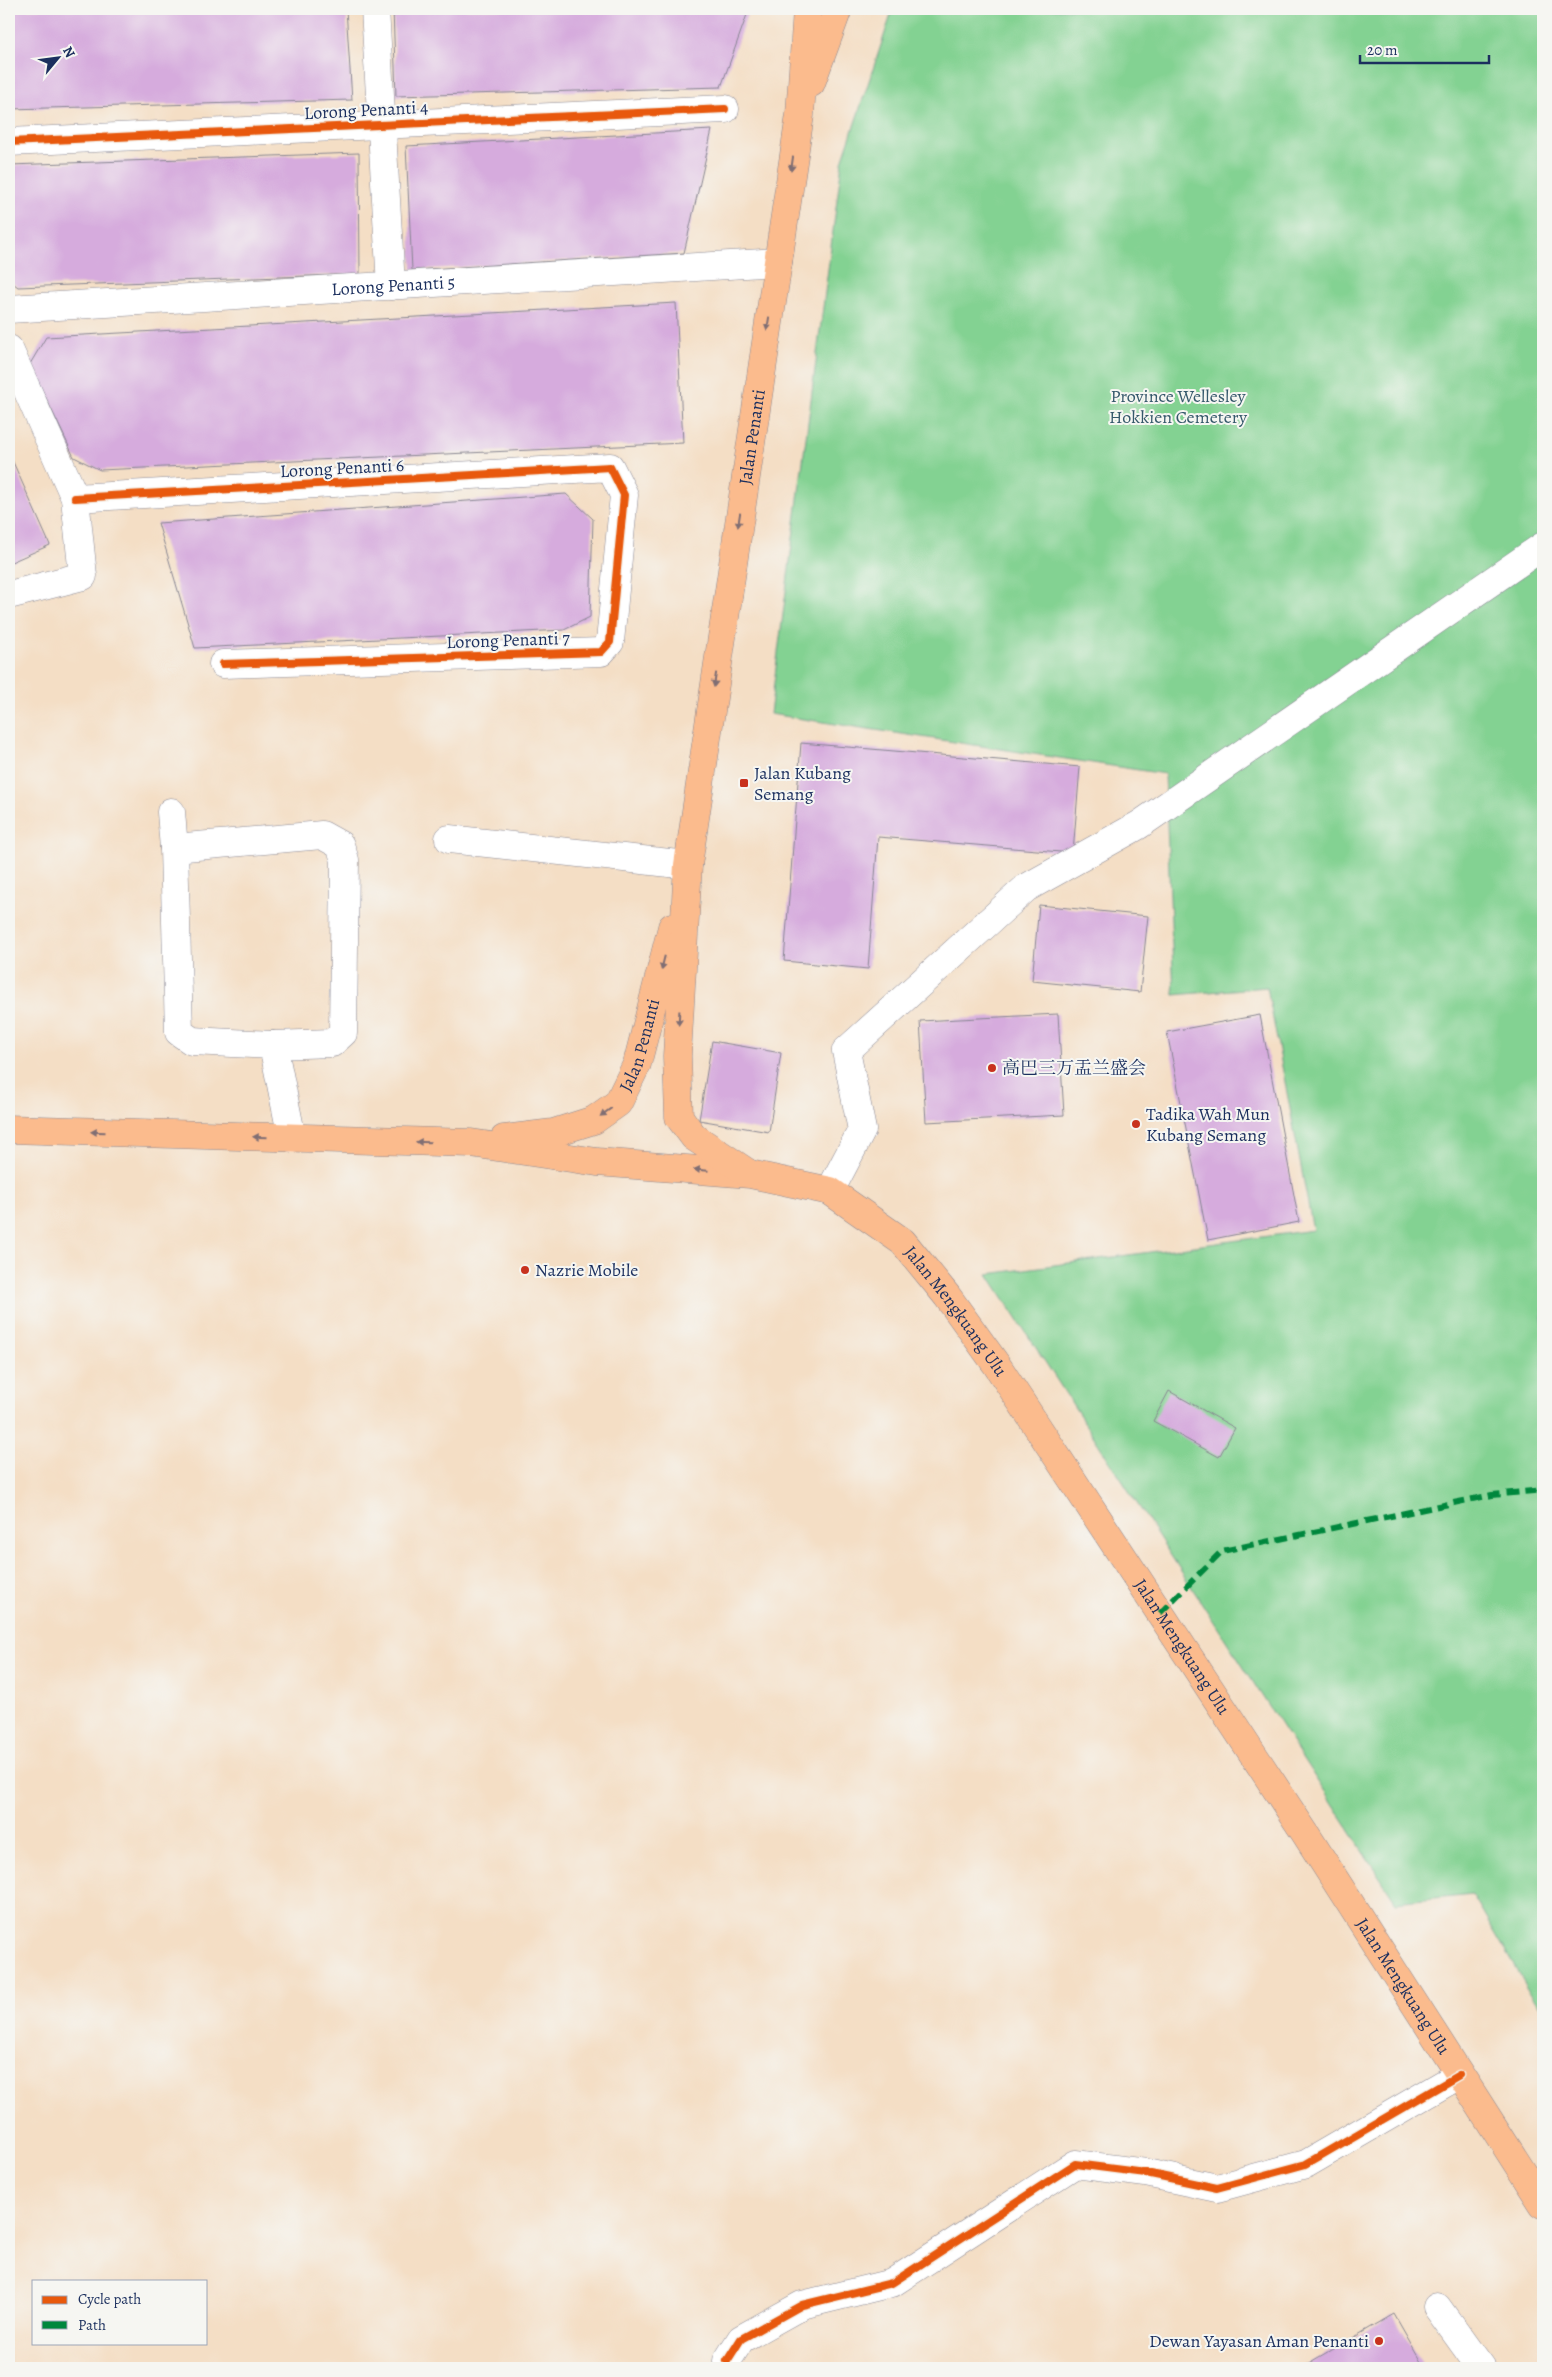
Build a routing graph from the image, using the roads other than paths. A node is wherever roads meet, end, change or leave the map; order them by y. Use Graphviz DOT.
graph roads {
  1 [pos="375,9"];
  2 [pos="807,9"];
  3 [pos="838,9"];
  4 [pos="725,109"];
  5 [pos="800,115"];
  6 [pos="382,124"];
  7 [pos="9,142"];
  8 [pos="778,262"];
  9 [pos="391,286"];
  10 [pos="9,309"];
  11 [pos="9,349"];
  12 [pos="610,467"];
  13 [pos="75,498"];
  14 [pos="1543,546"];
  15 [pos="9,595"];
  16 [pos="222,664"];
  17 [pos="171,812"];
  18 [pos="448,839"];
  19 [pos="174,848"];
  20 [pos="688,865"];
  21 [pos="273,1045"];
  22 [pos="9,1129"];
  23 [pos="292,1138"];
  24 [pos="471,1143"];
  25 [pos="750,1174"];
  26 [pos="830,1191"];
  27 [pos="1459,2075"];
  28 [pos="1543,2204"];
  29 [pos="1437,2307"];
  30 [pos="727,2361"];
  31 [pos="1481,2368"];
  1 -- 6 [label="street"];
  2 -- 5 [label="main road, Jalan Penanti"];
  3 -- 5 [label="main road"];
  4 -- 6 [label="street, Lorong Penanti 4"];
  5 -- 8 [label="main road, Jalan Penanti, one-way"];
  6 -- 7 [label="street, Lorong Penanti 4"];
  6 -- 9 [label="street"];
  8 -- 9 [label="street, Lorong Penanti 5"];
  8 -- 20 [label="main road, Jalan Penanti, one-way"];
  9 -- 10 [label="street, Lorong Penanti 5"];
  11 -- 13 [label="street"];
  12 -- 13 [label="street, Lorong Penanti 6"];
  12 -- 16 [label="street, Lorong Penanti 7"];
  13 -- 15 [label="street"];
  14 -- 26 [label="street"];
  17 -- 19 [label="street"];
  18 -- 20 [label="street"];
  19 -- 21 [label="street"];
  19 -- 21 [label="street"];
  20 -- 24 [label="main road, Jalan Penanti, one-way"];
  20 -- 25 [label="main road, Jalan Penanti, one-way"];
  21 -- 23 [label="street"];
  23 -- 22 [label="main road, one-way"];
  24 -- 23 [label="main road, one-way"];
  25 -- 24 [label="main road, one-way"];
  25 -- 26 [label="main road, Jalan Mengkuang Ulu"];
  26 -- 27 [label="main road, Jalan Mengkuang Ulu"];
  27 -- 28 [label="main road, Jalan Mengkuang Ulu"];
  27 -- 30 [label="street"];
  29 -- 31 [label="street"];
}
